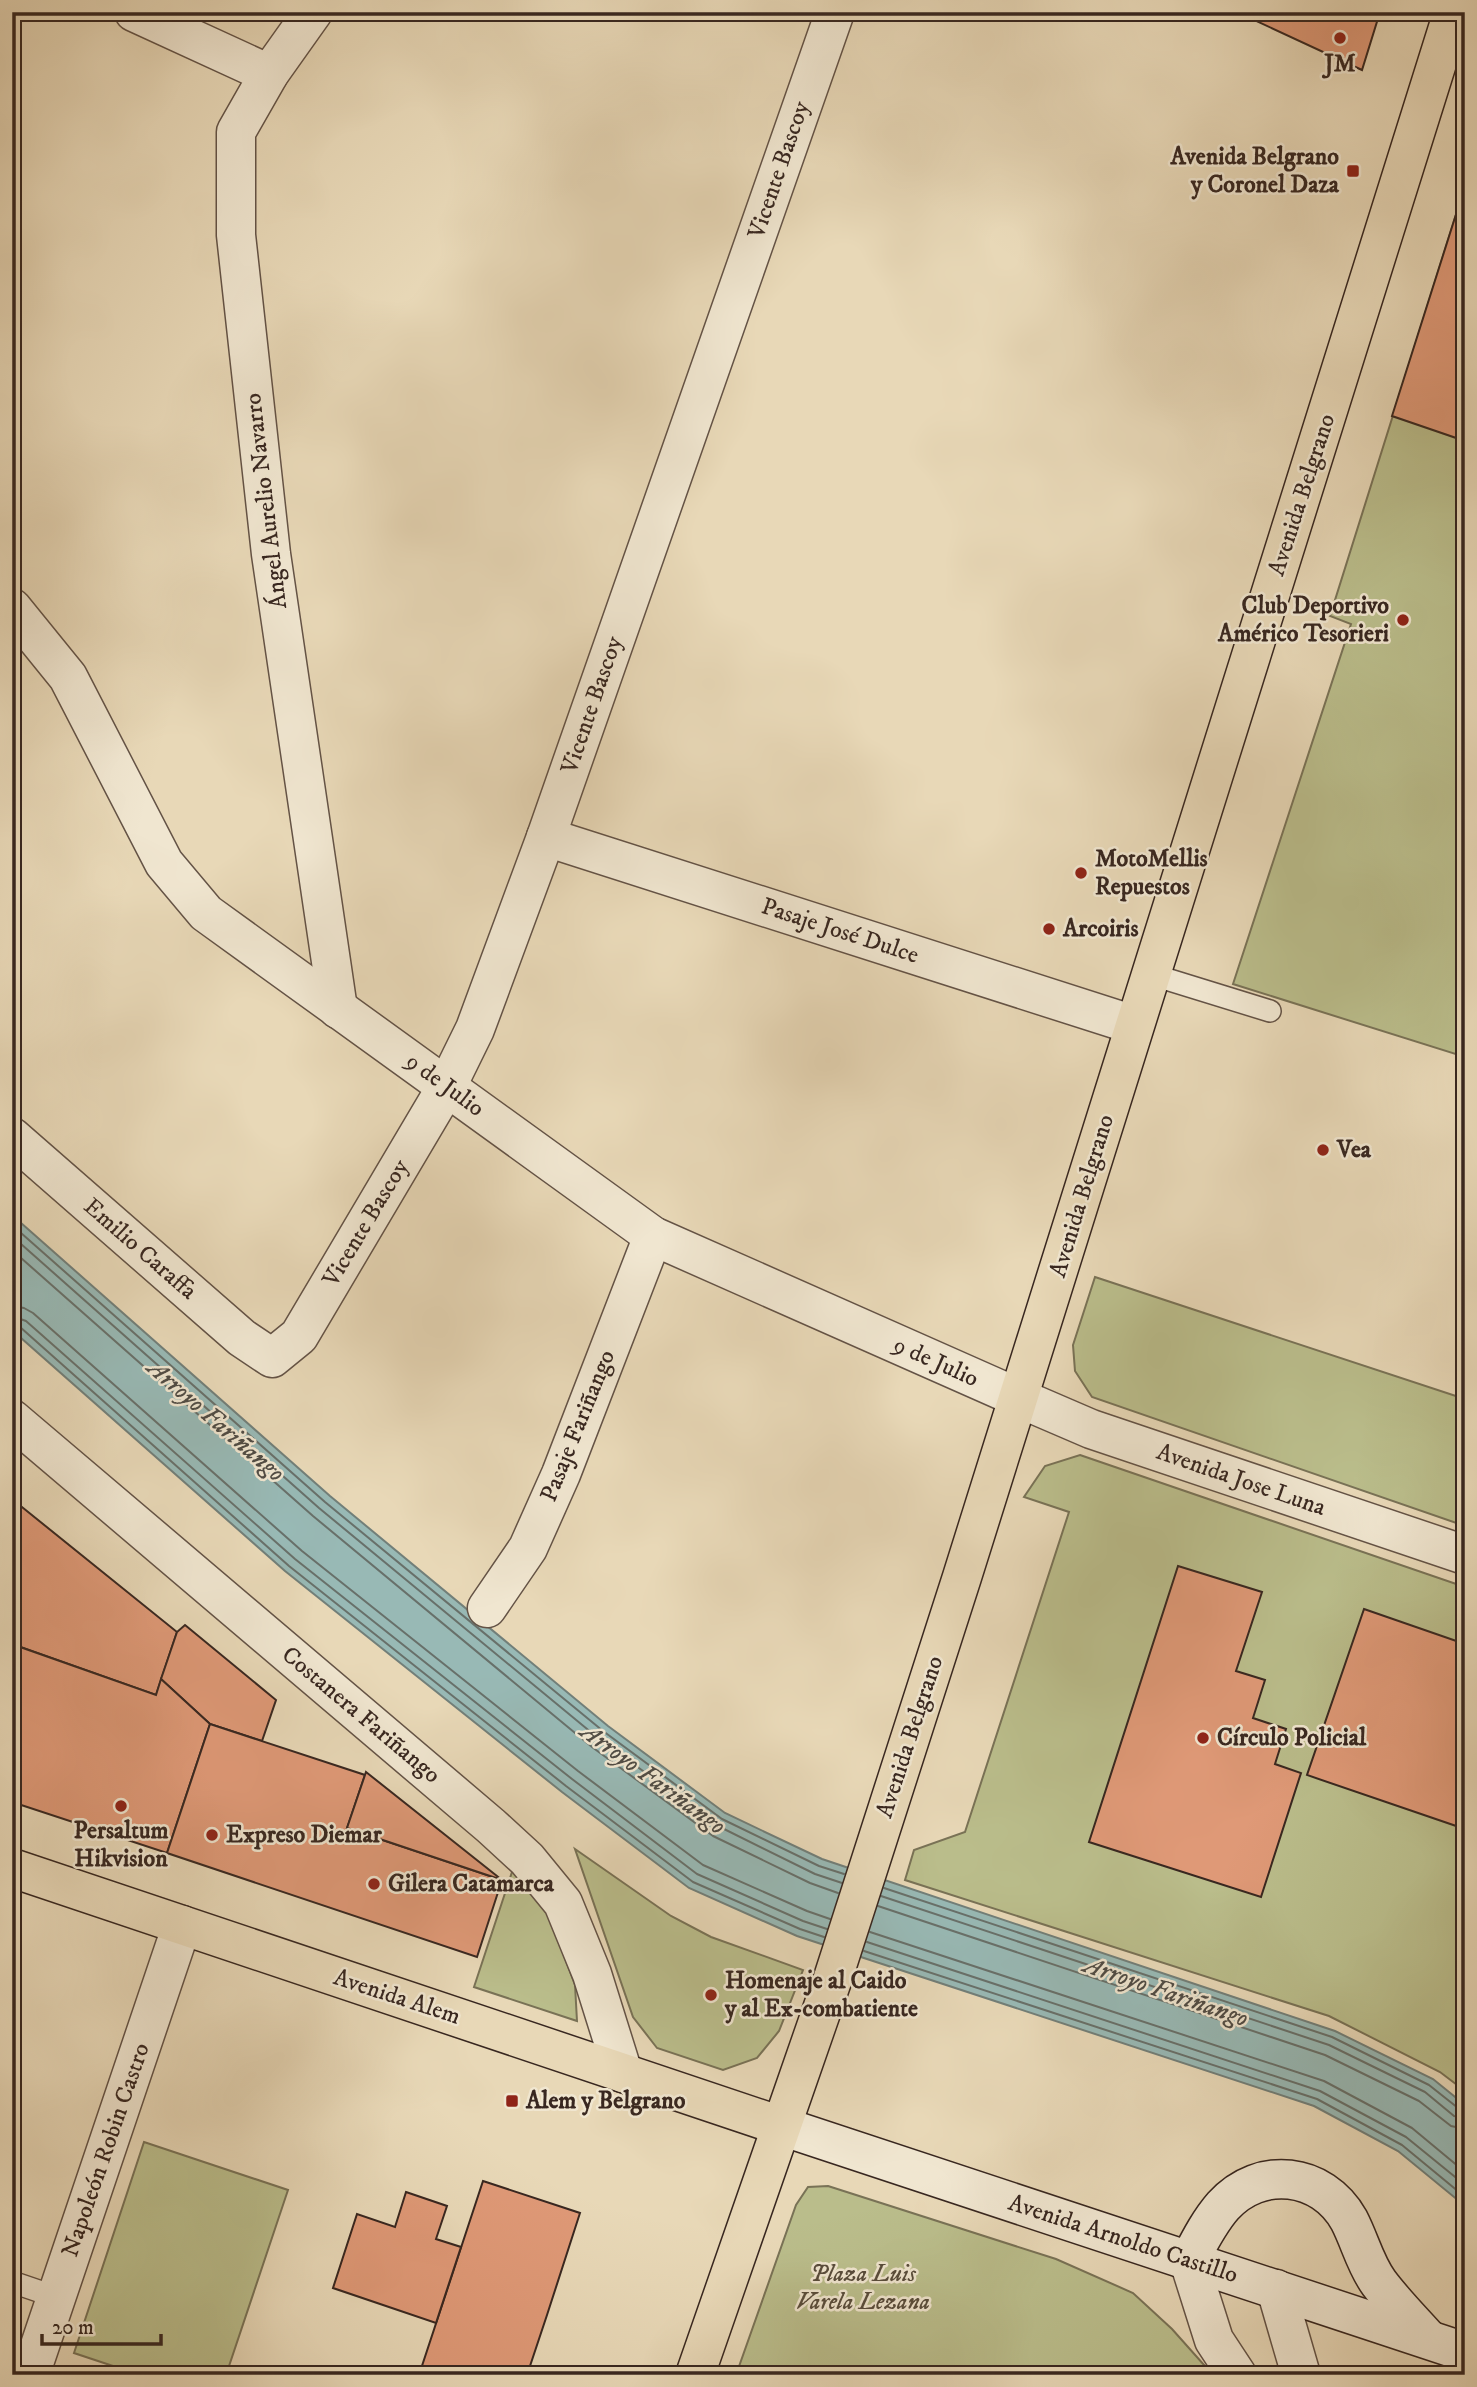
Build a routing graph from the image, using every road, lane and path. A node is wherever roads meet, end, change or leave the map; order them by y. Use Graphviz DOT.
graph roads {
  1 [pos="134,12"];
  2 [pos="313,12"];
  3 [pos="835,12"];
  4 [pos="1453,12"];
  5 [pos="268,74"];
  6 [pos="12,608"];
  7 [pos="546,837"];
  8 [pos="1150,974"];
  9 [pos="338,1009"];
  10 [pos="1270,1011"];
  11 [pos="1135,1025"];
  12 [pos="447,1086"];
  13 [pos="12,1137"];
  14 [pos="653,1236"];
  15 [pos="272,1358"];
  16 [pos="1019,1398"];
  17 [pos="12,1419"];
  18 [pos="1465,1555"];
  19 [pos="487,1608"];
  20 [pos="12,1868"];
  21 [pos="182,1925"];
  22 [pos="623,2073"];
  23 [pos="781,2126"];
  24 [pos="1189,2260"];
  25 [pos="12,2282"];
  26 [pos="1276,2289"];
  27 [pos="56,2297"];
  28 [pos="1444,2356"];
  29 [pos="1465,2362"];
  30 [pos="30,2375"];
  31 [pos="695,2375"];
  32 [pos="1237,2375"];
  33 [pos="1301,2375"];
  1 -- 5 [label="street"];
  2 -- 5 [label="street, Ángel Aurelio Navarro"];
  3 -- 7 [label="street, Vicente Bascoy"];
  4 -- 8 [label="main road, Avenida Belgrano"];
  5 -- 9 [label="street, Ángel Aurelio Navarro"];
  6 -- 9 [label="street, 9 de Julio"];
  7 -- 11 [label="street, Pasaje José Dulce"];
  7 -- 12 [label="street, Vicente Bascoy"];
  8 -- 10 [label="lane"];
  8 -- 11 [label="main road, Avenida Belgrano"];
  9 -- 12 [label="street, 9 de Julio"];
  11 -- 16 [label="main road, Avenida Belgrano"];
  12 -- 14 [label="street, 9 de Julio"];
  12 -- 15 [label="street, Vicente Bascoy"];
  13 -- 15 [label="street, Emilio Caraffa"];
  14 -- 16 [label="street, 9 de Julio"];
  14 -- 19 [label="street, Pasaje Fariñango"];
  16 -- 18 [label="street, Avenida Jose Luna"];
  16 -- 23 [label="main road, Avenida Belgrano"];
  17 -- 22 [label="street, Costanera Fariñango"];
  20 -- 21 [label="main road, Avenida Alem"];
  21 -- 22 [label="main road, Avenida Alem"];
  21 -- 27 [label="street, Napoleón Robin Castro"];
  22 -- 23 [label="main road, Avenida Alem"];
  23 -- 24 [label="street, Avenida Arnoldo Castillo"];
  23 -- 31 [label="main road, Avenida Belgrano"];
  24 -- 26 [label="street, Avenida Arnoldo Castillo"];
  24 -- 28 [label="street"];
  24 -- 32 [label="street"];
  25 -- 27 [label="lane"];
  26 -- 28 [label="street, Avenida Arnoldo Castillo"];
  26 -- 33 [label="street"];
  27 -- 30 [label="street, Napoleón Robin Castro"];
  28 -- 29 [label="street"];
}
